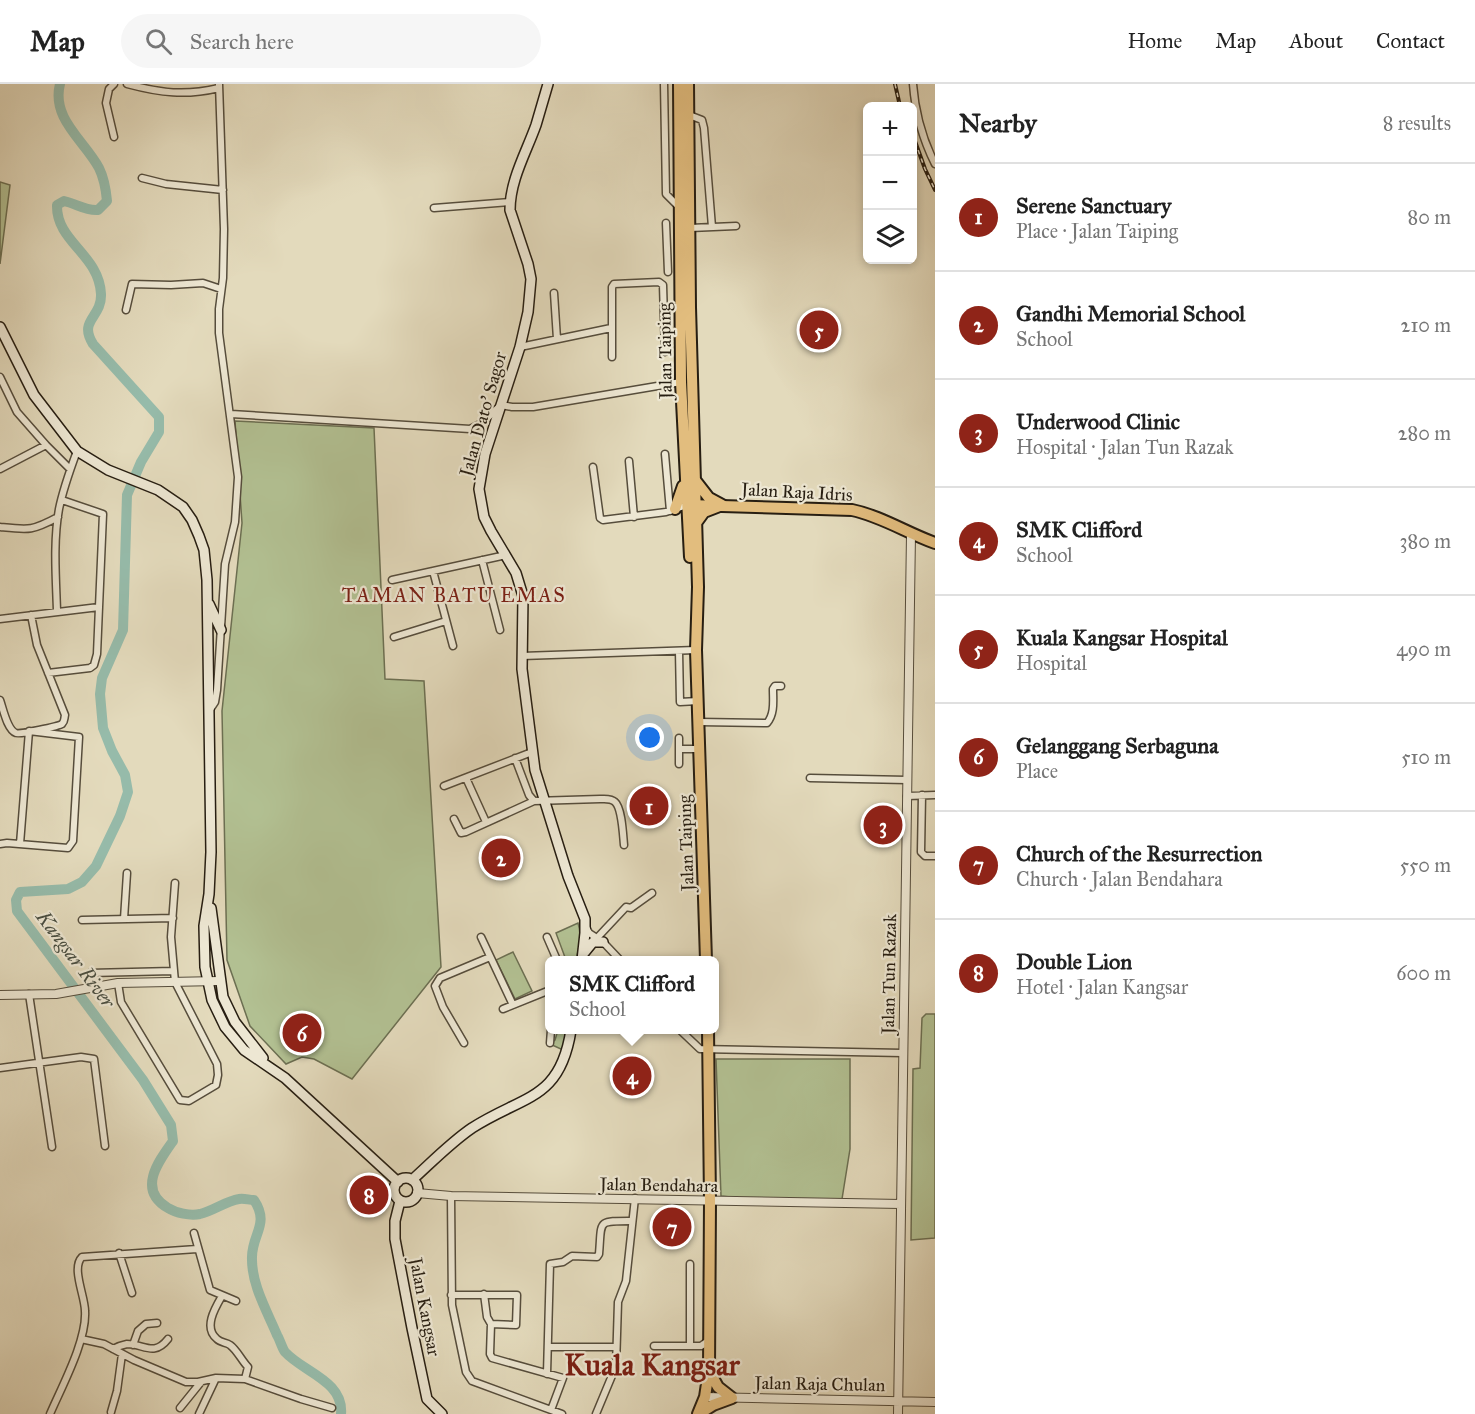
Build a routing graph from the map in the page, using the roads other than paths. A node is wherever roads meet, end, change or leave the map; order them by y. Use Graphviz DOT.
graph roads {
  1 [pos="114,84"];
  2 [pos="127,84"];
  3 [pos="548,84"];
  4 [pos="664,84"];
  5 [pos="680,84"];
  6 [pos="688,84"];
  7 [pos="913,84"];
  8 [pos="219,86"];
  9 [pos="688,115"];
  10 [pos="114,137"];
  11 [pos="935,164"];
  12 [pos="142,178"];
  13 [pos="223,190"];
  14 [pos="510,202"];
  15 [pos="435,208"];
  16 [pos="681,209"];
  17 [pos="666,223"];
  18 [pos="736,226"];
  19 [pos="712,227"];
  20 [pos="690,228"];
  21 [pos="681,258"];
  22 [pos="667,259"];
  23 [pos="668,272"];
  24 [pos="221,289"];
  25 [pos="554,293"];
  26 [pos="690,307"];
  27 [pos="126,310"];
  28 [pos="0,327"];
  29 [pos="611,328"];
  30 [pos="665,334"];
  31 [pos="680,334"];
  32 [pos="557,339"];
  33 [pos="520,347"];
  34 [pos="665,352"];
  35 [pos="612,357"];
  36 [pos="0,377"];
  37 [pos="681,382"];
  38 [pos="501,405"];
  39 [pos="231,414"];
  40 [pos="46,445"];
  41 [pos="77,451"];
  42 [pos="664,454"];
  43 [pos="629,461"];
  44 [pos="593,466"];
  45 [pos="0,469"];
  46 [pos="70,469"];
  47 [pos="691,478"];
  48 [pos="62,500"];
  49 [pos="692,505"];
  50 [pos="722,505"];
  51 [pos="673,510"];
  52 [pos="634,516"];
  53 [pos="58,517"];
  54 [pos="696,523"];
  55 [pos="0,527"];
  56 [pos="911,534"];
  57 [pos="934,542"];
  58 [pos="506,555"];
  59 [pos="482,560"];
  60 [pos="433,571"];
  61 [pos="392,580"];
  62 [pos="207,599"];
  63 [pos="99,607"];
  64 [pos="57,611"];
  65 [pos="31,615"];
  66 [pos="696,617"];
  67 [pos="0,619"];
  68 [pos="446,621"];
  69 [pos="221,630"];
  70 [pos="500,630"];
  71 [pos="394,638"];
  72 [pos="453,646"];
  73 [pos="696,650"];
  74 [pos="679,651"];
  75 [pos="522,656"];
  76 [pos="48,673"];
  77 [pos="781,686"];
  78 [pos="0,700"];
  79 [pos="698,700"];
  80 [pos="209,712"];
  81 [pos="699,722"];
  82 [pos="29,731"];
  83 [pos="679,738"];
  84 [pos="679,749"];
  85 [pos="699,749"];
  86 [pos="532,752"];
  87 [pos="515,759"];
  88 [pos="679,764"];
  89 [pos="466,778"];
  90 [pos="810,778"];
  91 [pos="907,780"];
  92 [pos="444,786"];
  93 [pos="922,795"];
  94 [pos="935,795"];
  95 [pos="907,796"];
  96 [pos="534,801"];
  97 [pos="545,802"];
  98 [pos="454,819"];
  99 [pos="486,822"];
  100 [pos="0,844"];
  101 [pos="20,844"];
  102 [pos="624,845"];
  103 [pos="935,856"];
  104 [pos="128,873"];
  105 [pos="175,883"];
  106 [pos="652,893"];
  107 [pos="209,894"];
  108 [pos="173,918"];
  109 [pos="124,919"];
  110 [pos="82,920"];
  111 [pos="591,934"];
  112 [pos="547,937"];
  113 [pos="481,938"];
  114 [pos="555,956"];
  115 [pos="583,956"];
  116 [pos="583,956"];
  117 [pos="616,956"];
  118 [pos="706,956"];
  119 [pos="490,957"];
  120 [pos="173,971"];
  121 [pos="90,974"];
  122 [pos="208,981"];
  123 [pos="219,981"];
  124 [pos="174,982"];
  125 [pos="118,983"];
  126 [pos="545,992"];
  127 [pos="0,994"];
  128 [pos="29,994"];
  129 [pos="513,1005"];
  130 [pos="503,1010"];
  131 [pos="551,1034"];
  132 [pos="570,1034"];
  133 [pos="685,1034"];
  134 [pos="708,1034"];
  135 [pos="464,1043"];
  136 [pos="550,1043"];
  137 [pos="708,1049"];
  138 [pos="903,1053"];
  139 [pos="38,1063"];
  140 [pos="270,1067"];
  141 [pos="0,1068"];
  142 [pos="105,1146"];
  143 [pos="52,1147"];
  144 [pos="412,1180"];
  145 [pos="398,1182"];
  146 [pos="417,1194"];
  147 [pos="451,1196"];
  148 [pos="635,1198"];
  149 [pos="400,1201"];
  150 [pos="711,1201"];
  151 [pos="901,1204"];
  152 [pos="632,1221"];
  153 [pos="194,1233"];
  154 [pos="197,1249"];
  155 [pos="119,1253"];
  156 [pos="690,1264"];
  157 [pos="132,1293"];
  158 [pos="484,1294"];
  159 [pos="451,1295"];
  160 [pos="222,1296"];
  161 [pos="236,1301"];
  162 [pos="157,1323"];
  163 [pos="491,1324"];
  164 [pos="81,1339"];
  165 [pos="168,1339"];
  166 [pos="133,1345"];
  167 [pos="654,1346"];
  168 [pos="690,1346"];
  169 [pos="549,1347"];
  170 [pos="616,1347"];
  171 [pos="706,1347"];
  172 [pos="113,1349"];
  173 [pos="122,1354"];
  174 [pos="709,1370"];
  175 [pos="547,1374"];
  176 [pos="216,1378"];
  177 [pos="245,1379"];
  178 [pos="201,1382"];
  179 [pos="705,1397"];
  180 [pos="732,1398"];
  181 [pos="898,1400"];
  182 [pos="935,1402"];
  183 [pos="180,1408"];
  184 [pos="332,1408"];
  185 [pos="551,1410"];
  186 [pos="111,1412"];
  187 [pos="50,1414"];
  188 [pos="200,1414"];
  189 [pos="442,1414"];
  190 [pos="562,1414"];
  191 [pos="596,1414"];
  192 [pos="699,1414"];
  193 [pos="898,1414"];
  1 -- 10 [label="street"];
  2 -- 8 [label="street"];
  3 -- 14 [label="main road, Jalan Dato' Sagor"];
  4 -- 16 [label="street"];
  5 -- 16 [label="main road, Jalan Taiping"];
  6 -- 9 [label="main road, Jalan Taiping"];
  7 -- 11 [label="street"];
  8 -- 13 [label="street"];
  9 -- 19 [label="street"];
  9 -- 20 [label="main road, Jalan Taiping"];
  12 -- 13 [label="street"];
  13 -- 24 [label="street"];
  14 -- 15 [label="street"];
  14 -- 33 [label="main road, Jalan Dato' Sagor"];
  16 -- 21 [label="main road, Jalan Taiping"];
  17 -- 22 [label="street"];
  18 -- 19 [label="street"];
  19 -- 20 [label="street"];
  20 -- 26 [label="main road, Jalan Taiping"];
  21 -- 22 [label="street"];
  21 -- 31 [label="main road, Jalan Taiping"];
  22 -- 23 [label="street"];
  24 -- 27 [label="street"];
  24 -- 39 [label="street"];
  25 -- 32 [label="street"];
  26 -- 31 [label="main road"];
  26 -- 47 [label="main road, Jalan Taiping"];
  28 -- 41 [label="main road"];
  29 -- 30 [label="street"];
  29 -- 32 [label="street"];
  29 -- 35 [label="street"];
  30 -- 31 [label="street"];
  30 -- 34 [label="street"];
  31 -- 37 [label="main road, Jalan Taiping"];
  32 -- 33 [label="street"];
  33 -- 38 [label="main road, Jalan Dato' Sagor"];
  36 -- 40 [label="street"];
  37 -- 38 [label="street"];
  37 -- 47 [label="main road, Jalan Taiping"];
  38 -- 39 [label="street"];
  38 -- 58 [label="main road, Jalan Dato' Sagor"];
  39 -- 69 [label="street"];
  40 -- 45 [label="street"];
  40 -- 46 [label="street"];
  41 -- 46 [label="street"];
  41 -- 62 [label="main road"];
  42 -- 51 [label="street"];
  43 -- 52 [label="street"];
  44 -- 52 [label="street"];
  46 -- 48 [label="street"];
  47 -- 49 [label="main road, Jalan Taiping"];
  47 -- 50 [label="main road"];
  47 -- 51 [label="main road"];
  48 -- 53 [label="street"];
  48 -- 63 [label="street"];
  49 -- 50 [label="main road, Jalan Raja Idris"];
  49 -- 51 [label="street"];
  49 -- 54 [label="main road, Jalan Taiping"];
  49 -- 66 [label="main road, Jalan Taiping"];
  50 -- 54 [label="main road"];
  50 -- 56 [label="main road, Jalan Raja Idris"];
  51 -- 52 [label="street"];
  53 -- 55 [label="street"];
  53 -- 64 [label="street"];
  54 -- 66 [label="main road, Jalan Taiping"];
  56 -- 57 [label="main road, Jalan Raja Idris"];
  56 -- 91 [label="street, Jalan Tun Razak"];
  58 -- 59 [label="street"];
  58 -- 75 [label="main road, Jalan Dato' Sagor"];
  59 -- 60 [label="street"];
  59 -- 70 [label="street"];
  60 -- 61 [label="street"];
  60 -- 68 [label="street"];
  62 -- 69 [label="main road"];
  62 -- 80 [label="main road"];
  63 -- 64 [label="street"];
  63 -- 76 [label="street"];
  64 -- 65 [label="street"];
  65 -- 67 [label="street"];
  65 -- 76 [label="street"];
  66 -- 73 [label="main road, Jalan Taiping"];
  68 -- 71 [label="street"];
  68 -- 72 [label="street"];
  69 -- 80 [label="street"];
  73 -- 74 [label="street"];
  73 -- 79 [label="main road, Jalan Taiping"];
  74 -- 75 [label="street"];
  74 -- 79 [label="street"];
  75 -- 86 [label="main road, Jalan Dato' Sagor"];
  76 -- 82 [label="street"];
  77 -- 81 [label="street"];
  78 -- 82 [label="street"];
  79 -- 81 [label="main road, Jalan Taiping"];
  80 -- 107 [label="main road"];
  81 -- 85 [label="main road, Jalan Taiping"];
  82 -- 101 [label="street"];
  82 -- 101 [label="street"];
  83 -- 84 [label="street"];
  84 -- 85 [label="street"];
  84 -- 88 [label="street"];
  85 -- 118 [label="main road, Jalan Taiping"];
  86 -- 87 [label="street"];
  86 -- 97 [label="main road, Jalan Dato' Sagor"];
  87 -- 89 [label="street"];
  87 -- 96 [label="street"];
  89 -- 92 [label="street"];
  89 -- 99 [label="street"];
  90 -- 91 [label="street"];
  91 -- 95 [label="street, Jalan Tun Razak"];
  93 -- 94 [label="street"];
  93 -- 95 [label="street"];
  93 -- 103 [label="street"];
  95 -- 138 [label="street, Jalan Tun Razak"];
  96 -- 97 [label="street"];
  96 -- 99 [label="street"];
  97 -- 102 [label="street"];
  97 -- 111 [label="main road, Jalan Dato' Sagor"];
  98 -- 99 [label="street"];
  100 -- 101 [label="street"];
  104 -- 109 [label="street"];
  105 -- 108 [label="street"];
  106 -- 111 [label="street"];
  107 -- 122 [label="main road"];
  107 -- 123 [label="main road"];
  108 -- 109 [label="street"];
  108 -- 120 [label="street"];
  109 -- 110 [label="street"];
  111 -- 115 [label="main road"];
  111 -- 116 [label="main road, Jalan Dato' Sagor"];
  111 -- 117 [label="street"];
  112 -- 114 [label="street"];
  113 -- 119 [label="street"];
  119 -- 129 [label="street"];
  119 -- 135 [label="street"];
  120 -- 121 [label="street"];
  120 -- 124 [label="street"];
  122 -- 123 [label="street"];
  122 -- 124 [label="street"];
  122 -- 140 [label="main road"];
  123 -- 140 [label="main road"];
  124 -- 125 [label="street"];
  124 -- 125 [label="street"];
  125 -- 128 [label="street"];
  126 -- 129 [label="street"];
  127 -- 128 [label="street"];
  128 -- 139 [label="street"];
  129 -- 130 [label="street"];
  131 -- 136 [label="street"];
  132 -- 144 [label="main road"];
  133 -- 137 [label="street"];
  134 -- 137 [label="main road"];
  137 -- 138 [label="street"];
  137 -- 150 [label="main road"];
  138 -- 151 [label="street, Jalan Tun Razak"];
  139 -- 141 [label="street"];
  139 -- 142 [label="street"];
  139 -- 143 [label="street"];
  140 -- 145 [label="main road"];
  144 -- 145 [label="main road"];
  144 -- 146 [label="main road"];
  145 -- 149 [label="main road"];
  146 -- 147 [label="street, Jalan Bendahara"];
  146 -- 149 [label="main road"];
  147 -- 148 [label="street, Jalan Bendahara"];
  147 -- 159 [label="street"];
  148 -- 150 [label="street, Jalan Bendahara"];
  148 -- 152 [label="street"];
  149 -- 189 [label="main road, Jalan Kangsar"];
  150 -- 151 [label="street, Jalan Bendahara"];
  150 -- 171 [label="main road"];
  151 -- 181 [label="street, Jalan Tun Razak"];
  152 -- 169 [label="street"];
  152 -- 170 [label="street"];
  153 -- 154 [label="street"];
  154 -- 155 [label="street"];
  154 -- 160 [label="street"];
  155 -- 157 [label="street"];
  155 -- 164 [label="street"];
  156 -- 168 [label="street"];
  158 -- 159 [label="street"];
  158 -- 163 [label="street"];
  158 -- 163 [label="street"];
  159 -- 185 [label="street"];
  160 -- 161 [label="street"];
  160 -- 177 [label="street"];
  162 -- 166 [label="street"];
  163 -- 175 [label="street"];
  164 -- 172 [label="street"];
  164 -- 187 [label="street"];
  165 -- 166 [label="street"];
  166 -- 172 [label="street"];
  167 -- 168 [label="street"];
  168 -- 171 [label="street"];
  169 -- 170 [label="street"];
  169 -- 175 [label="street"];
  170 -- 191 [label="street"];
  171 -- 174 [label="main road"];
  172 -- 173 [label="street"];
  173 -- 178 [label="street"];
  173 -- 186 [label="street"];
  174 -- 179 [label="main road"];
  174 -- 180 [label="main road"];
  175 -- 185 [label="street"];
  176 -- 177 [label="street"];
  176 -- 178 [label="street"];
  176 -- 188 [label="street"];
  177 -- 184 [label="street"];
  178 -- 183 [label="street"];
  179 -- 180 [label="street, Jalan Raja Chulan"];
  179 -- 192 [label="main road"];
  180 -- 181 [label="street, Jalan Raja Chulan"];
  180 -- 192 [label="main road"];
  181 -- 182 [label="street, Jalan Raja Chulan"];
  181 -- 193 [label="street, Jalan Tun Razak"];
  185 -- 190 [label="street"];
}
